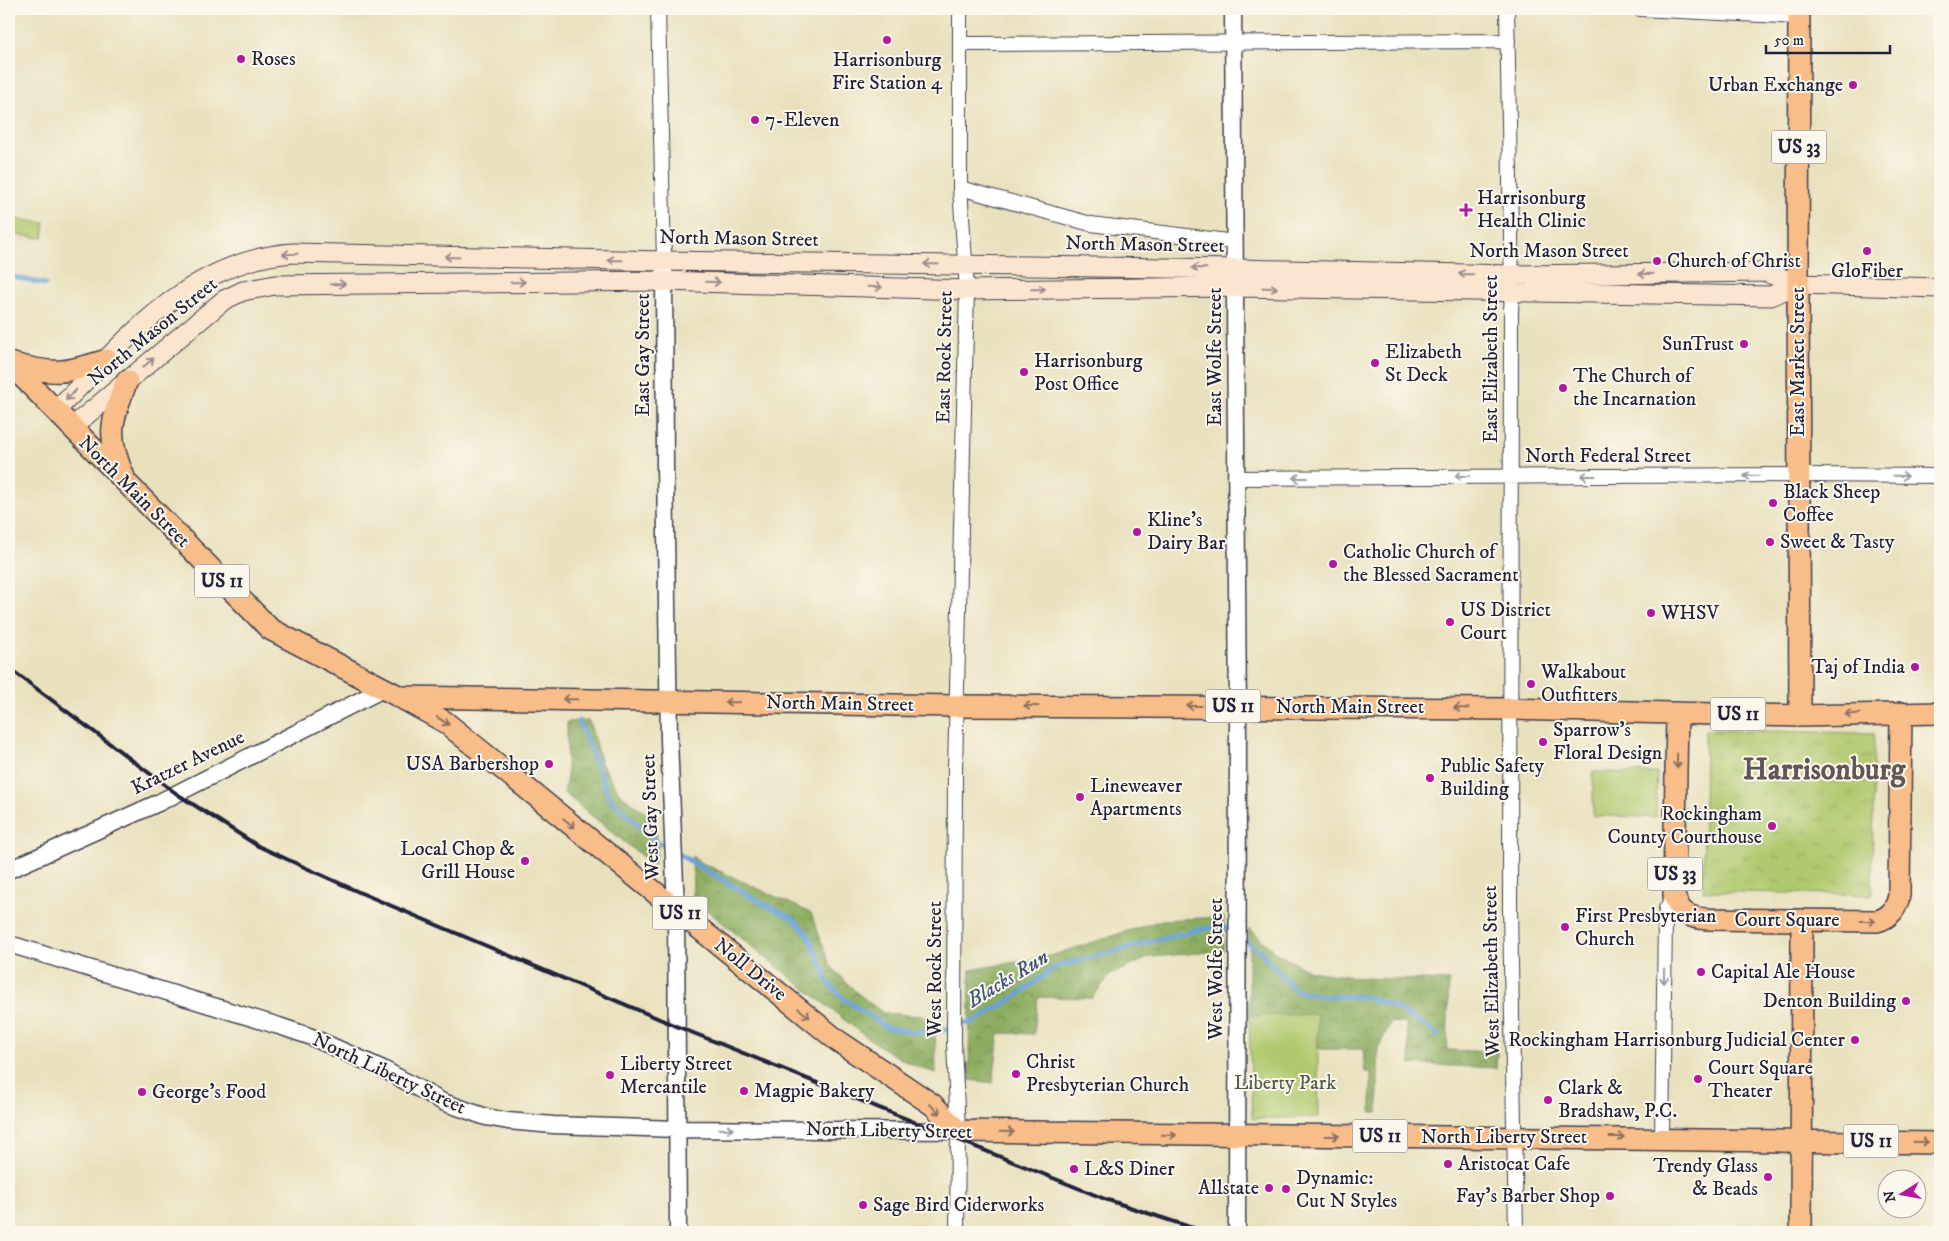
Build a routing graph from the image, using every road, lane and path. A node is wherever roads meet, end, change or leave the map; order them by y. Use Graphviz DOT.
graph roads {
  1 [pos="658,9"];
  2 [pos="960,9"];
  3 [pos="1233,9"];
  4 [pos="1507,9"];
  5 [pos="1640,9"];
  6 [pos="1799,13"];
  7 [pos="1508,41"];
  8 [pos="1233,43"];
  9 [pos="960,44"];
  10 [pos="960,188"];
  11 [pos="1235,242"];
  12 [pos="664,261"];
  13 [pos="965,265"];
  14 [pos="1236,278"];
  15 [pos="664,281"];
  16 [pos="1512,284"];
  17 [pos="1798,284"];
  18 [pos="1940,288"];
  19 [pos="967,290"];
  20 [pos="107,360"];
  21 [pos="9,363"];
  22 [pos="127,381"];
  23 [pos="55,411"];
  24 [pos="70,428"];
  25 [pos="1799,475"];
  26 [pos="1511,476"];
  27 [pos="1940,476"];
  28 [pos="1237,478"];
  29 [pos="128,486"];
  30 [pos="392,693"];
  31 [pos="668,701"];
  32 [pos="956,706"];
  33 [pos="1238,706"];
  34 [pos="1510,709"];
  35 [pos="1677,713"];
  36 [pos="1901,713"];
  37 [pos="1940,713"];
  38 [pos="1800,716"];
  39 [pos="9,870"];
  40 [pos="1674,895"];
  41 [pos="676,909"];
  42 [pos="1802,920"];
  43 [pos="9,944"];
  44 [pos="677,1129"];
  45 [pos="958,1131"];
  46 [pos="1237,1136"];
  47 [pos="1515,1137"];
  48 [pos="1662,1138"];
  49 [pos="1802,1140"];
  50 [pos="1940,1142"];
  51 [pos="678,1232"];
  52 [pos="957,1232"];
  53 [pos="1237,1232"];
  54 [pos="1516,1232"];
  55 [pos="1802,1232"];
  1 -- 12 [label="street, East Gay Street"];
  2 -- 9 [label="street, East Rock Street"];
  3 -- 8 [label="street, East Wolfe Street"];
  4 -- 7 [label="street, East Elizabeth Street"];
  5 -- 6 [label="street"];
  6 -- 17 [label="main road, East Market Street / US 33"];
  7 -- 8 [label="street"];
  7 -- 16 [label="street, East Elizabeth Street"];
  8 -- 9 [label="street"];
  8 -- 11 [label="street, East Wolfe Street"];
  9 -- 10 [label="street, East Rock Street"];
  10 -- 11 [label="street, North Mason Street"];
  10 -- 13 [label="street, East Rock Street"];
  11 -- 14 [label="street, East Wolfe Street"];
  13 -- 12 [label="main road, North Mason Street, one-way"];
  12 -- 15 [label="street, East Gay Street"];
  12 -- 20 [label="main road, North Mason Street, one-way"];
  14 -- 13 [label="main road, North Mason Street, one-way"];
  13 -- 19 [label="street, East Rock Street"];
  14 -- 16 [label="main road, North Mason Street"];
  19 -- 14 [label="main road, North Mason Street, one-way"];
  14 -- 28 [label="street, East Wolfe Street"];
  15 -- 19 [label="main road, North Mason Street, one-way"];
  22 -- 15 [label="main road, North Mason Street, one-way"];
  15 -- 31 [label="street, East Gay Street"];
  16 -- 17 [label="main road, North Mason Street"];
  16 -- 26 [label="street, East Elizabeth Street"];
  17 -- 18 [label="main road"];
  17 -- 25 [label="main road, East Market Street / US 33"];
  19 -- 32 [label="street, East Rock Street"];
  20 -- 21 [label="main road"];
  20 -- 23 [label="main road, North Mason Street, one-way"];
  21 -- 23 [label="main road, North Main Street / US 11"];
  22 -- 24 [label="main road, North Mason Street"];
  22 -- 29 [label="main road"];
  23 -- 24 [label="main road, North Main Street / US 11"];
  24 -- 29 [label="main road, North Main Street / US 11"];
  25 -- 26 [label="street, North Federal Street, one-way"];
  25 -- 27 [label="street, North Federal Street, one-way"];
  25 -- 38 [label="main road, East Market Street / US 33"];
  26 -- 28 [label="street, North Federal Street, one-way"];
  26 -- 34 [label="street, East Elizabeth Street"];
  28 -- 33 [label="street, East Wolfe Street"];
  29 -- 30 [label="main road, North Main Street / US 11"];
  31 -- 30 [label="main road, North Main Street / US 11, one-way"];
  30 -- 39 [label="street, Kratzer Avenue"];
  30 -- 41 [label="main road, Noll Drive / US 11, one-way"];
  32 -- 31 [label="main road, North Main Street / US 11, one-way"];
  31 -- 41 [label="street, West Gay Street"];
  33 -- 32 [label="main road, North Main Street / US 11, one-way"];
  32 -- 45 [label="street, West Rock Street"];
  34 -- 33 [label="main road, North Main Street / US 11, one-way"];
  33 -- 46 [label="street, West Wolfe Street"];
  34 -- 35 [label="main road, North Main Street / US 11"];
  34 -- 47 [label="street, West Elizabeth Street"];
  35 -- 38 [label="main road, North Main Street / US 11"];
  35 -- 40 [label="main road, US 33, one-way"];
  36 -- 37 [label="main road, US 11"];
  36 -- 38 [label="main road, US 11, one-way"];
  42 -- 36 [label="main road, Court Square / US 33, one-way"];
  40 -- 42 [label="main road, Court Square / US 33"];
  40 -- 48 [label="street, one-way"];
  41 -- 44 [label="street, West Gay Street"];
  41 -- 45 [label="main road, Noll Drive / US 11, one-way"];
  42 -- 49 [label="main road"];
  43 -- 44 [label="street, North Liberty Street"];
  44 -- 45 [label="street, North Liberty Street, one-way"];
  44 -- 51 [label="street, West Gay Street"];
  45 -- 46 [label="main road, North Liberty Street / US 11, one-way"];
  45 -- 52 [label="street, West Rock Street"];
  46 -- 47 [label="main road, North Liberty Street / US 11, one-way"];
  46 -- 53 [label="street, West Wolfe Street"];
  47 -- 48 [label="main road, North Liberty Street / US 11, one-way"];
  47 -- 54 [label="street, West Elizabeth Street"];
  48 -- 49 [label="main road, North Liberty Street / US 11"];
  49 -- 50 [label="main road, US 11, one-way"];
  49 -- 55 [label="main road"];
}
